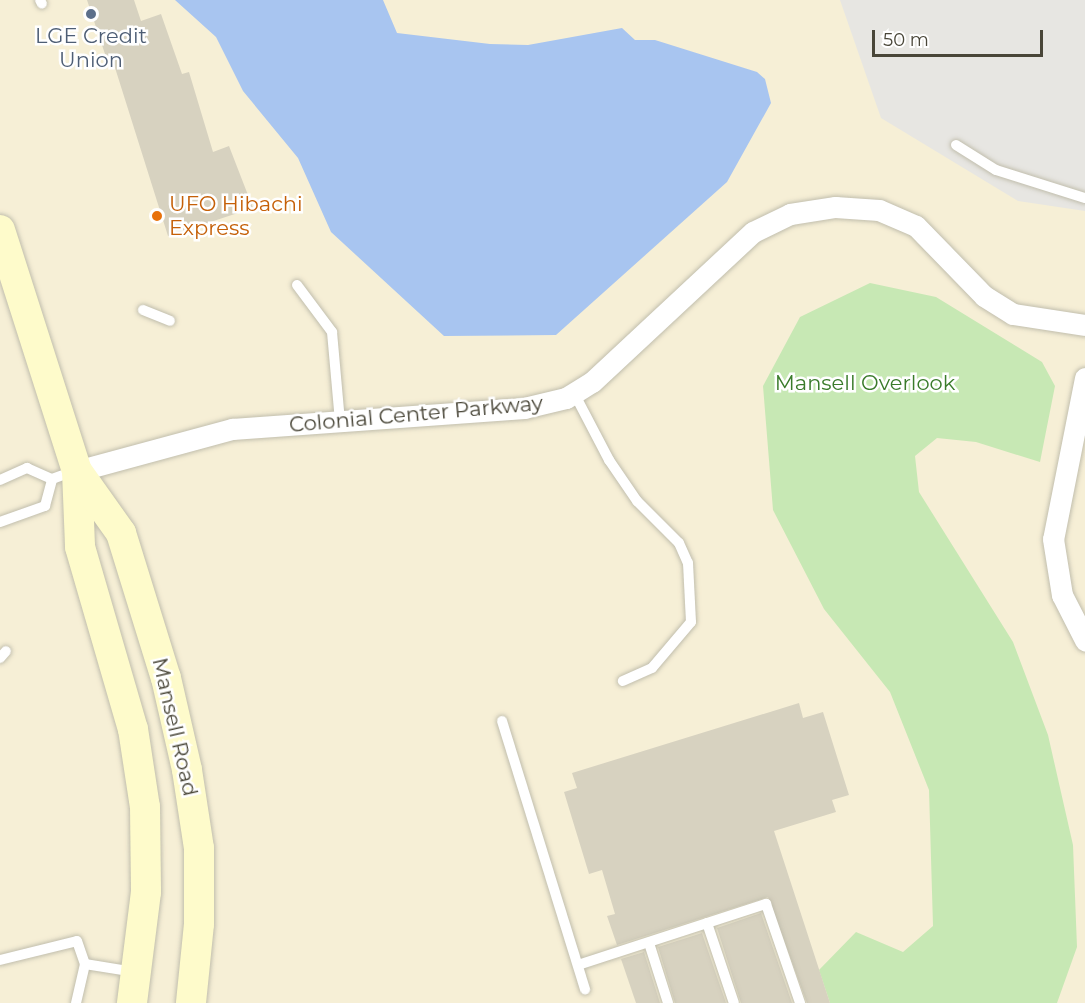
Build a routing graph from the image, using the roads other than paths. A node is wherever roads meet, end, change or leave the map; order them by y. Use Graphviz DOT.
graph roads {
  1 [pos="956,145"];
  2 [pos="1085,198"];
  3 [pos="0,230"];
  4 [pos="297,285"];
  5 [pos="143,310"];
  6 [pos="170,321"];
  7 [pos="1085,325"];
  8 [pos="1085,378"];
  9 [pos="574,393"];
  10 [pos="339,422"];
  11 [pos="64,475"];
  12 [pos="0,480"];
  13 [pos="0,522"];
  14 [pos="1085,640"];
  15 [pos="623,681"];
  16 [pos="502,721"];
  17 [pos="707,923"];
  18 [pos="649,942"];
  19 [pos="0,960"];
  20 [pos="85,964"];
  21 [pos="578,965"];
  22 [pos="139,972"];
  23 [pos="585,989"];
  24 [pos="76,1003"];
  25 [pos="132,1003"];
  26 [pos="191,1003"];
  27 [pos="668,1003"];
  28 [pos="735,1003"];
  29 [pos="800,1003"];
  1 -- 2 [label="lane"];
  3 -- 11 [label="main road, Mansell Road"];
  4 -- 10 [label="lane"];
  5 -- 6 [label="lane"];
  7 -- 9 [label="street, Colonial Center Parkway"];
  8 -- 14 [label="street"];
  9 -- 10 [label="street, Colonial Center Parkway"];
  9 -- 15 [label="lane"];
  10 -- 11 [label="street, Colonial Center Parkway"];
  11 -- 12 [label="lane"];
  11 -- 13 [label="lane"];
  11 -- 22 [label="main road, Mansell Road"];
  11 -- 26 [label="main road, Mansell Road"];
  16 -- 21 [label="lane"];
  17 -- 18 [label="lane"];
  17 -- 28 [label="lane"];
  17 -- 29 [label="lane"];
  18 -- 21 [label="lane"];
  18 -- 27 [label="lane"];
  19 -- 20 [label="lane"];
  20 -- 22 [label="lane"];
  20 -- 24 [label="lane"];
  21 -- 23 [label="lane"];
  22 -- 25 [label="main road, Mansell Road"];
}
